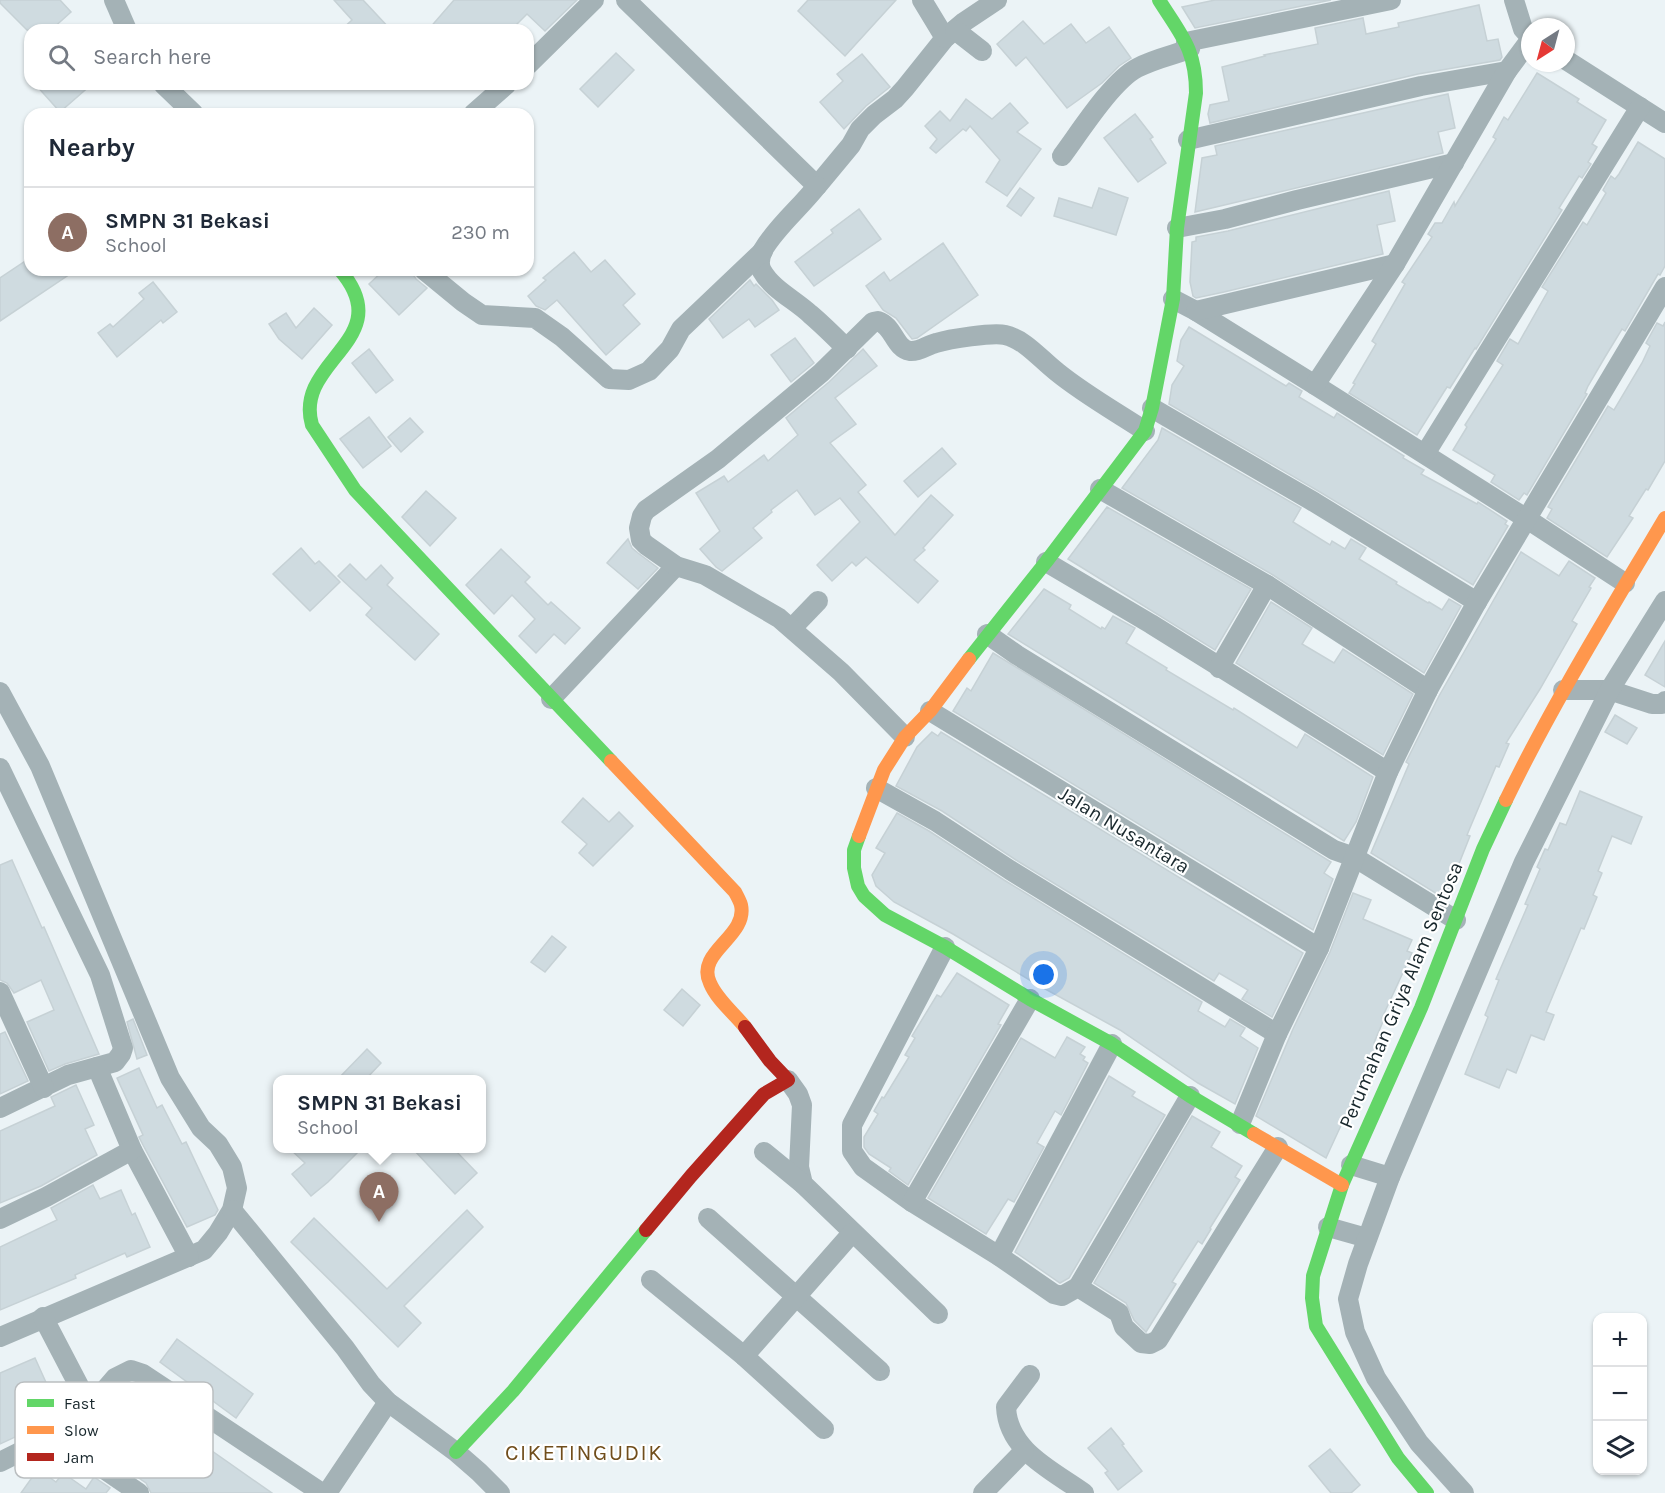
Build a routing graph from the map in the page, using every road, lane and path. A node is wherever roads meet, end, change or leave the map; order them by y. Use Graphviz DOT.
graph roads {
  1 [pos="114,0"];
  2 [pos="594,0"];
  3 [pos="626,0"];
  4 [pos="922,0"];
  5 [pos="997,0"];
  6 [pos="1159,0"];
  7 [pos="1391,0"];
  8 [pos="1514,0"];
  9 [pos="1521,23"];
  10 [pos="124,24"];
  11 [pos="950,34"];
  12 [pos="1188,45"];
  13 [pos="982,51"];
  14 [pos="1521,52"];
  15 [pos="534,59"];
  16 [pos="1575,66"];
  17 [pos="1507,71"];
  18 [pos="169,90"];
  19 [pos="500,90"];
  20 [pos="1640,107"];
  21 [pos="188,108"];
  22 [pos="480,108"];
  23 [pos="1665,123"];
  24 [pos="1188,140"];
  25 [pos="1062,156"];
  26 [pos="1454,163"];
  27 [pos="817,186"];
  28 [pos="1177,228"];
  29 [pos="763,251"];
  30 [pos="1395,264"];
  31 [pos="345,276"];
  32 [pos="431,276"];
  33 [pos="1665,287"];
  34 [pos="1173,299"];
  35 [pos="1196,311"];
  36 [pos="848,349"];
  37 [pos="1315,385"];
  38 [pos="1152,408"];
  39 [pos="1145,431"];
  40 [pos="1425,454"];
  41 [pos="1100,489"];
  42 [pos="1665,518"];
  43 [pos="1527,519"];
  44 [pos="1046,562"];
  45 [pos="676,566"];
  46 [pos="1625,583"];
  47 [pos="1267,585"];
  48 [pos="818,601"];
  49 [pos="1665,601"];
  50 [pos="1477,602"];
  51 [pos="792,628"];
  52 [pos="987,634"];
  53 [pos="1219,668"];
  54 [pos="1428,690"];
  55 [pos="1563,690"];
  56 [pos="1609,690"];
  57 [pos="0,692"];
  58 [pos="551,699"];
  59 [pos="1665,701"];
  60 [pos="930,711"];
  61 [pos="905,737"];
  62 [pos="0,768"];
  63 [pos="1388,772"];
  64 [pos="876,789"];
  65 [pos="1354,857"];
  66 [pos="1456,920"];
  67 [pos="945,947"];
  68 [pos="1319,948"];
  69 [pos="0,992"];
  70 [pos="1030,999"];
  71 [pos="1277,1034"];
  72 [pos="1112,1044"];
  73 [pos="97,1067"];
  74 [pos="788,1080"];
  75 [pos="44,1088"];
  76 [pos="1190,1096"];
  77 [pos="0,1108"];
  78 [pos="1240,1124"];
  79 [pos="1278,1147"];
  80 [pos="132,1150"];
  81 [pos="764,1152"];
  82 [pos="1351,1166"];
  83 [pos="1390,1177"];
  84 [pos="803,1184"];
  85 [pos="1342,1185"];
  86 [pos="912,1202"];
  87 [pos="232,1210"];
  88 [pos="708,1218"];
  89 [pos="0,1219"];
  90 [pos="1328,1227"];
  91 [pos="852,1233"];
  92 [pos="1367,1238"];
  93 [pos="999,1256"];
  94 [pos="189,1257"];
  95 [pos="651,1280"];
  96 [pos="1078,1287"];
  97 [pos="796,1296"];
  98 [pos="938,1314"];
  99 [pos="43,1317"];
  100 [pos="0,1337"];
  101 [pos="744,1356"];
  102 [pos="880,1371"];
  103 [pos="1030,1375"];
  104 [pos="1376,1378"];
  105 [pos="77,1382"];
  106 [pos="112,1382"];
  107 [pos="153,1382"];
  108 [pos="1355,1391"];
  109 [pos="388,1402"];
  110 [pos="213,1422"];
  111 [pos="824,1429"];
  112 [pos="1024,1451"];
  113 [pos="456,1452"];
  114 [pos="15,1454"];
  115 [pos="0,1462"];
  116 [pos="117,1478"];
  117 [pos="139,1493"];
  118 [pos="322,1493"];
  119 [pos="327,1493"];
  120 [pos="500,1493"];
  121 [pos="983,1493"];
  122 [pos="1084,1493"];
  123 [pos="1427,1493"];
  124 [pos="1464,1493"];
  1 -- 10 [label="street"];
  2 -- 15 [label="street"];
  3 -- 27 [label="street"];
  4 -- 11 [label="street"];
  5 -- 11 [label="street"];
  6 -- 12 [label="street"];
  7 -- 12 [label="street"];
  8 -- 9 [label="street"];
  11 -- 13 [label="street"];
  11 -- 27 [label="street"];
  12 -- 24 [label="street"];
  12 -- 25 [label="street"];
  14 -- 17 [label="street"];
  16 -- 20 [label="street"];
  17 -- 24 [label="street"];
  17 -- 26 [label="street"];
  18 -- 21 [label="street"];
  19 -- 22 [label="street"];
  20 -- 23 [label="street"];
  20 -- 40 [label="street"];
  24 -- 28 [label="street"];
  26 -- 28 [label="street"];
  26 -- 30 [label="street"];
  27 -- 29 [label="street"];
  28 -- 34 [label="street"];
  29 -- 32 [label="street"];
  29 -- 36 [label="street"];
  30 -- 35 [label="street"];
  30 -- 37 [label="street"];
  31 -- 58 [label="street"];
  33 -- 43 [label="street"];
  34 -- 35 [label="street"];
  34 -- 38 [label="street"];
  35 -- 37 [label="street"];
  36 -- 39 [label="street"];
  36 -- 45 [label="street"];
  37 -- 40 [label="street"];
  38 -- 39 [label="street"];
  38 -- 50 [label="street"];
  39 -- 41 [label="street"];
  40 -- 43 [label="street"];
  41 -- 44 [label="street"];
  41 -- 47 [label="street"];
  42 -- 46 [label="street, Perumahan Griya Alam Sentosa"];
  43 -- 46 [label="street"];
  43 -- 50 [label="street"];
  44 -- 52 [label="street"];
  44 -- 53 [label="street"];
  45 -- 51 [label="street"];
  45 -- 58 [label="street"];
  46 -- 55 [label="street, Perumahan Griya Alam Sentosa"];
  47 -- 53 [label="street"];
  47 -- 54 [label="street"];
  48 -- 51 [label="street"];
  49 -- 56 [label="street"];
  50 -- 54 [label="street"];
  51 -- 61 [label="street"];
  52 -- 60 [label="street"];
  52 -- 65 [label="street"];
  53 -- 63 [label="street"];
  54 -- 63 [label="street"];
  55 -- 56 [label="street"];
  55 -- 66 [label="street, Perumahan Griya Alam Sentosa"];
  56 -- 59 [label="street"];
  56 -- 83 [label="street"];
  57 -- 87 [label="street"];
  58 -- 74 [label="street"];
  60 -- 61 [label="street"];
  60 -- 68 [label="street, Jalan Nusantara"];
  61 -- 64 [label="street"];
  62 -- 73 [label="street"];
  63 -- 65 [label="street"];
  64 -- 67 [label="street"];
  64 -- 71 [label="street"];
  65 -- 66 [label="street"];
  65 -- 68 [label="street"];
  66 -- 82 [label="street, Perumahan Griya Alam Sentosa"];
  67 -- 70 [label="street"];
  67 -- 86 [label="street"];
  68 -- 71 [label="street"];
  69 -- 75 [label="street"];
  70 -- 72 [label="street"];
  70 -- 86 [label="street"];
  71 -- 78 [label="street"];
  72 -- 76 [label="street"];
  72 -- 93 [label="street"];
  73 -- 75 [label="street"];
  73 -- 80 [label="street"];
  74 -- 84 [label="street"];
  74 -- 113 [label="street"];
  75 -- 77 [label="street"];
  76 -- 78 [label="street"];
  76 -- 96 [label="street"];
  78 -- 79 [label="street"];
  79 -- 85 [label="street"];
  79 -- 96 [label="street"];
  80 -- 89 [label="street"];
  80 -- 94 [label="street"];
  81 -- 84 [label="street"];
  82 -- 83 [label="street"];
  82 -- 85 [label="street, Perumahan Griya Alam Sentosa"];
  83 -- 92 [label="street"];
  84 -- 91 [label="street"];
  85 -- 90 [label="street, Perumahan Griya Alam Sentosa"];
  86 -- 93 [label="street"];
  87 -- 94 [label="street"];
  87 -- 109 [label="street"];
  88 -- 97 [label="street"];
  90 -- 92 [label="street"];
  90 -- 108 [label="street, Perumahan Griya Alam Sentosa"];
  91 -- 97 [label="street"];
  91 -- 98 [label="street"];
  92 -- 104 [label="street"];
  93 -- 96 [label="street"];
  94 -- 99 [label="street"];
  95 -- 101 [label="street"];
  97 -- 101 [label="street"];
  97 -- 102 [label="street"];
  99 -- 100 [label="street"];
  99 -- 105 [label="street"];
  101 -- 111 [label="street"];
  103 -- 112 [label="street"];
  104 -- 108 [label="street"];
  104 -- 124 [label="street"];
  106 -- 107 [label="street"];
  108 -- 123 [label="street, Perumahan Griya Alam Sentosa"];
  109 -- 113 [label="street"];
  109 -- 119 [label="street"];
  110 -- 118 [label="street"];
  112 -- 121 [label="street"];
  112 -- 122 [label="street"];
  113 -- 120 [label="street"];
  114 -- 115 [label="street"];
  116 -- 117 [label="street"];
}
